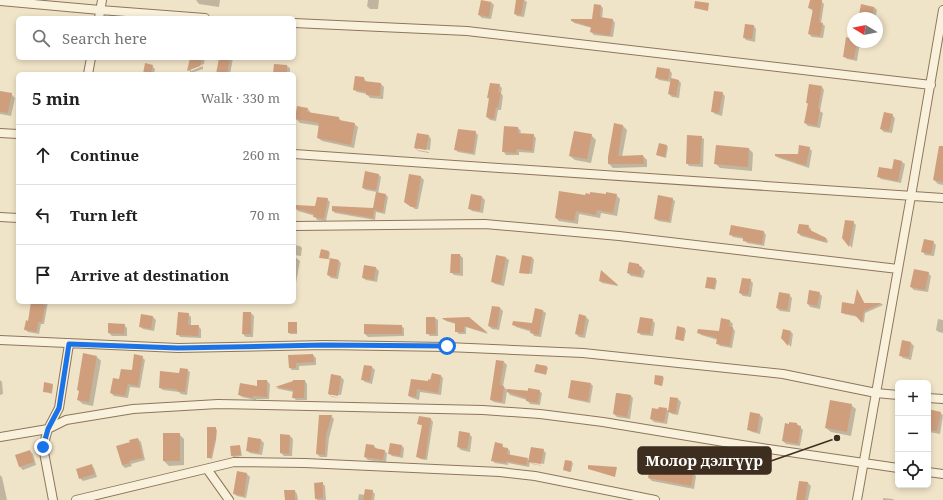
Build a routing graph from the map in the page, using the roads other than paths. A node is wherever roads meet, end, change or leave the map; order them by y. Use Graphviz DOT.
graph roads {
  1 [pos="102,0"];
  2 [pos="0,1"];
  3 [pos="943,10"];
  4 [pos="100,14"];
  5 [pos="152,16"];
  6 [pos="296,23"];
  7 [pos="91,60"];
  8 [pos="88,72"];
  9 [pos="931,85"];
  10 [pos="0,133"];
  11 [pos="16,134"];
  12 [pos="296,154"];
  13 [pos="912,196"];
  14 [pos="943,198"];
  15 [pos="0,217"];
  16 [pos="16,218"];
  17 [pos="296,226"];
  18 [pos="898,269"];
  19 [pos="0,340"];
  20 [pos="69,344"];
  21 [pos="876,393"];
  22 [pos="895,395"];
  23 [pos="931,398"];
  24 [pos="943,399"];
  25 [pos="48,429"];
  26 [pos="0,437"];
  27 [pos="863,464"];
  28 [pos="895,468"];
  29 [pos="207,469"];
  30 [pos="931,472"];
  31 [pos="943,474"];
  32 [pos="53,500"];
  33 [pos="76,500"];
  34 [pos="229,500"];
  35 [pos="655,500"];
  36 [pos="857,500"];
  1 -- 4 [label="street"];
  2 -- 4 [label="street"];
  3 -- 9 [label="street"];
  4 -- 5 [label="street"];
  6 -- 9 [label="street"];
  7 -- 8 [label="street"];
  9 -- 13 [label="street"];
  10 -- 11 [label="street"];
  12 -- 13 [label="street"];
  13 -- 14 [label="street"];
  13 -- 18 [label="street"];
  15 -- 16 [label="street"];
  17 -- 18 [label="street"];
  18 -- 21 [label="street"];
  19 -- 20 [label="street"];
  20 -- 21 [label="street"];
  20 -- 25 [label="street"];
  21 -- 22 [label="street"];
  21 -- 27 [label="street"];
  23 -- 24 [label="street"];
  25 -- 26 [label="street"];
  25 -- 27 [label="street"];
  25 -- 32 [label="street"];
  27 -- 28 [label="street"];
  27 -- 36 [label="street"];
  29 -- 33 [label="street"];
  29 -- 34 [label="street"];
  29 -- 35 [label="street"];
  30 -- 31 [label="street"];
}
